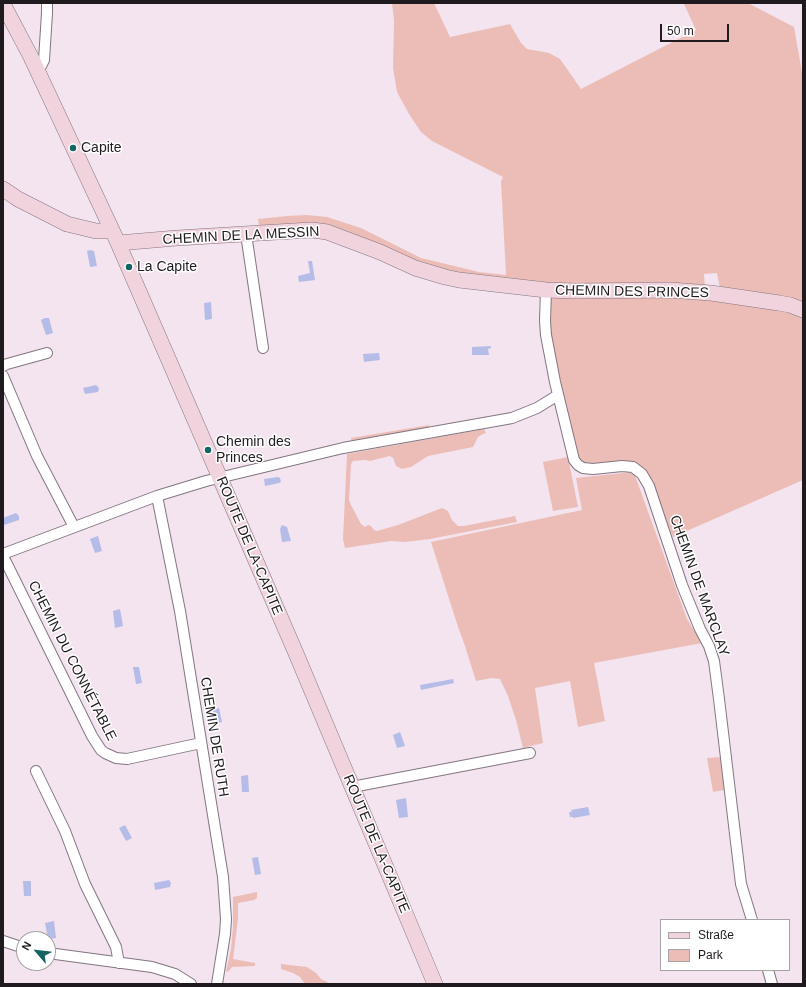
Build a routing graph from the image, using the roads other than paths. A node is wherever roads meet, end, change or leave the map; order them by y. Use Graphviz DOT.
graph roads {
  1 [pos="47,3"];
  2 [pos="3,4"];
  3 [pos="36,69"];
  4 [pos="3,189"];
  5 [pos="111,228"];
  6 [pos="246,234"];
  7 [pos="118,243"];
  8 [pos="546,290"];
  9 [pos="803,310"];
  10 [pos="263,348"];
  11 [pos="46,353"];
  12 [pos="3,366"];
  13 [pos="3,376"];
  14 [pos="558,395"];
  15 [pos="220,478"];
  16 [pos="158,496"];
  17 [pos="74,527"];
  18 [pos="3,555"];
  19 [pos="201,743"];
  20 [pos="530,753"];
  21 [pos="36,770"];
  22 [pos="352,787"];
  23 [pos="752,919"];
  24 [pos="3,941"];
  25 [pos="16,945"];
  26 [pos="56,953"];
  27 [pos="119,962"];
  28 [pos="768,971"];
  29 [pos="191,984"];
  30 [pos="217,984"];
  31 [pos="435,984"];
  32 [pos="772,984"];
  1 -- 3 [label="street"];
  2 -- 3 [label="street, ROUTE DE LA-CAPITE"];
  3 -- 5 [label="street, ROUTE DE LA-CAPITE"];
  4 -- 5 [label="street"];
  5 -- 7 [label="street, ROUTE DE LA-CAPITE"];
  6 -- 7 [label="street, CHEMIN DE LA MESSIN"];
  6 -- 8 [label="street, CHEMIN DE LA MESSIN"];
  6 -- 10 [label="street"];
  7 -- 15 [label="street, ROUTE DE LA-CAPITE"];
  8 -- 9 [label="street, CHEMIN DES PRINCES"];
  8 -- 14 [label="street, CHEMIN DES PRINCES"];
  11 -- 12 [label="street"];
  13 -- 17 [label="street"];
  14 -- 15 [label="street"];
  14 -- 23 [label="street, CHEMIN DE MARCLAY"];
  15 -- 16 [label="street"];
  15 -- 22 [label="street, ROUTE DE LA-CAPITE"];
  16 -- 17 [label="street"];
  16 -- 19 [label="street, CHEMIN DE RUTH"];
  17 -- 18 [label="street"];
  18 -- 19 [label="street, CHEMIN DU CONNÉTABLE"];
  19 -- 30 [label="street, CHEMIN DE RUTH"];
  20 -- 22 [label="street"];
  21 -- 27 [label="street"];
  22 -- 31 [label="street, ROUTE DE LA-CAPITE"];
  24 -- 25 [label="street"];
  26 -- 27 [label="street"];
  27 -- 29 [label="street"];
  28 -- 32 [label="street"];
}
